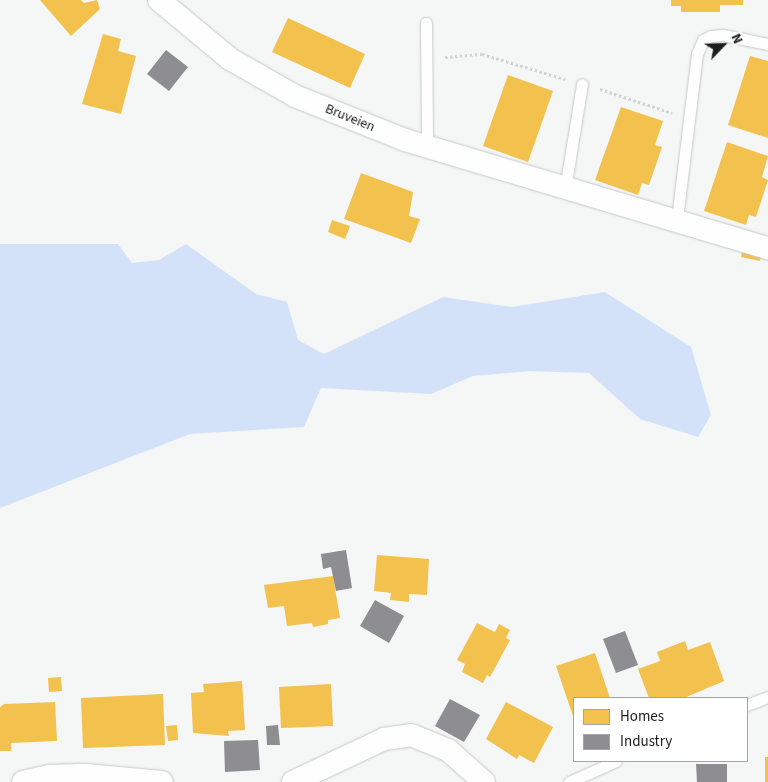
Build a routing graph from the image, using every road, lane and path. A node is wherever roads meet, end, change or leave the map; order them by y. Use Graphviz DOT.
graph roads {
  1 [pos="159,0"];
  2 [pos="426,23"];
  3 [pos="768,44"];
  4 [pos="426,57"];
  5 [pos="582,84"];
  6 [pos="690,119"];
  7 [pos="427,147"];
  8 [pos="565,189"];
  9 [pos="677,219"];
  10 [pos="768,248"];
  11 [pos="768,697"];
  12 [pos="748,705"];
  13 [pos="614,762"];
  14 [pos="23,782"];
  15 [pos="162,782"];
  16 [pos="293,782"];
  17 [pos="484,782"];
  18 [pos="569,782"];
  1 -- 7 [label="street, Bruveien"];
  2 -- 4 [label="lane"];
  3 -- 6 [label="lane"];
  4 -- 5 [label="path"];
  4 -- 7 [label="lane"];
  5 -- 6 [label="path"];
  5 -- 8 [label="lane"];
  6 -- 9 [label="lane"];
  7 -- 8 [label="street, Bruveien"];
  8 -- 9 [label="street, Bruveien"];
  9 -- 10 [label="street, Bruveien"];
  11 -- 12 [label="lane"];
  13 -- 18 [label="lane"];
  14 -- 15 [label="street"];
  16 -- 17 [label="street"];
}
